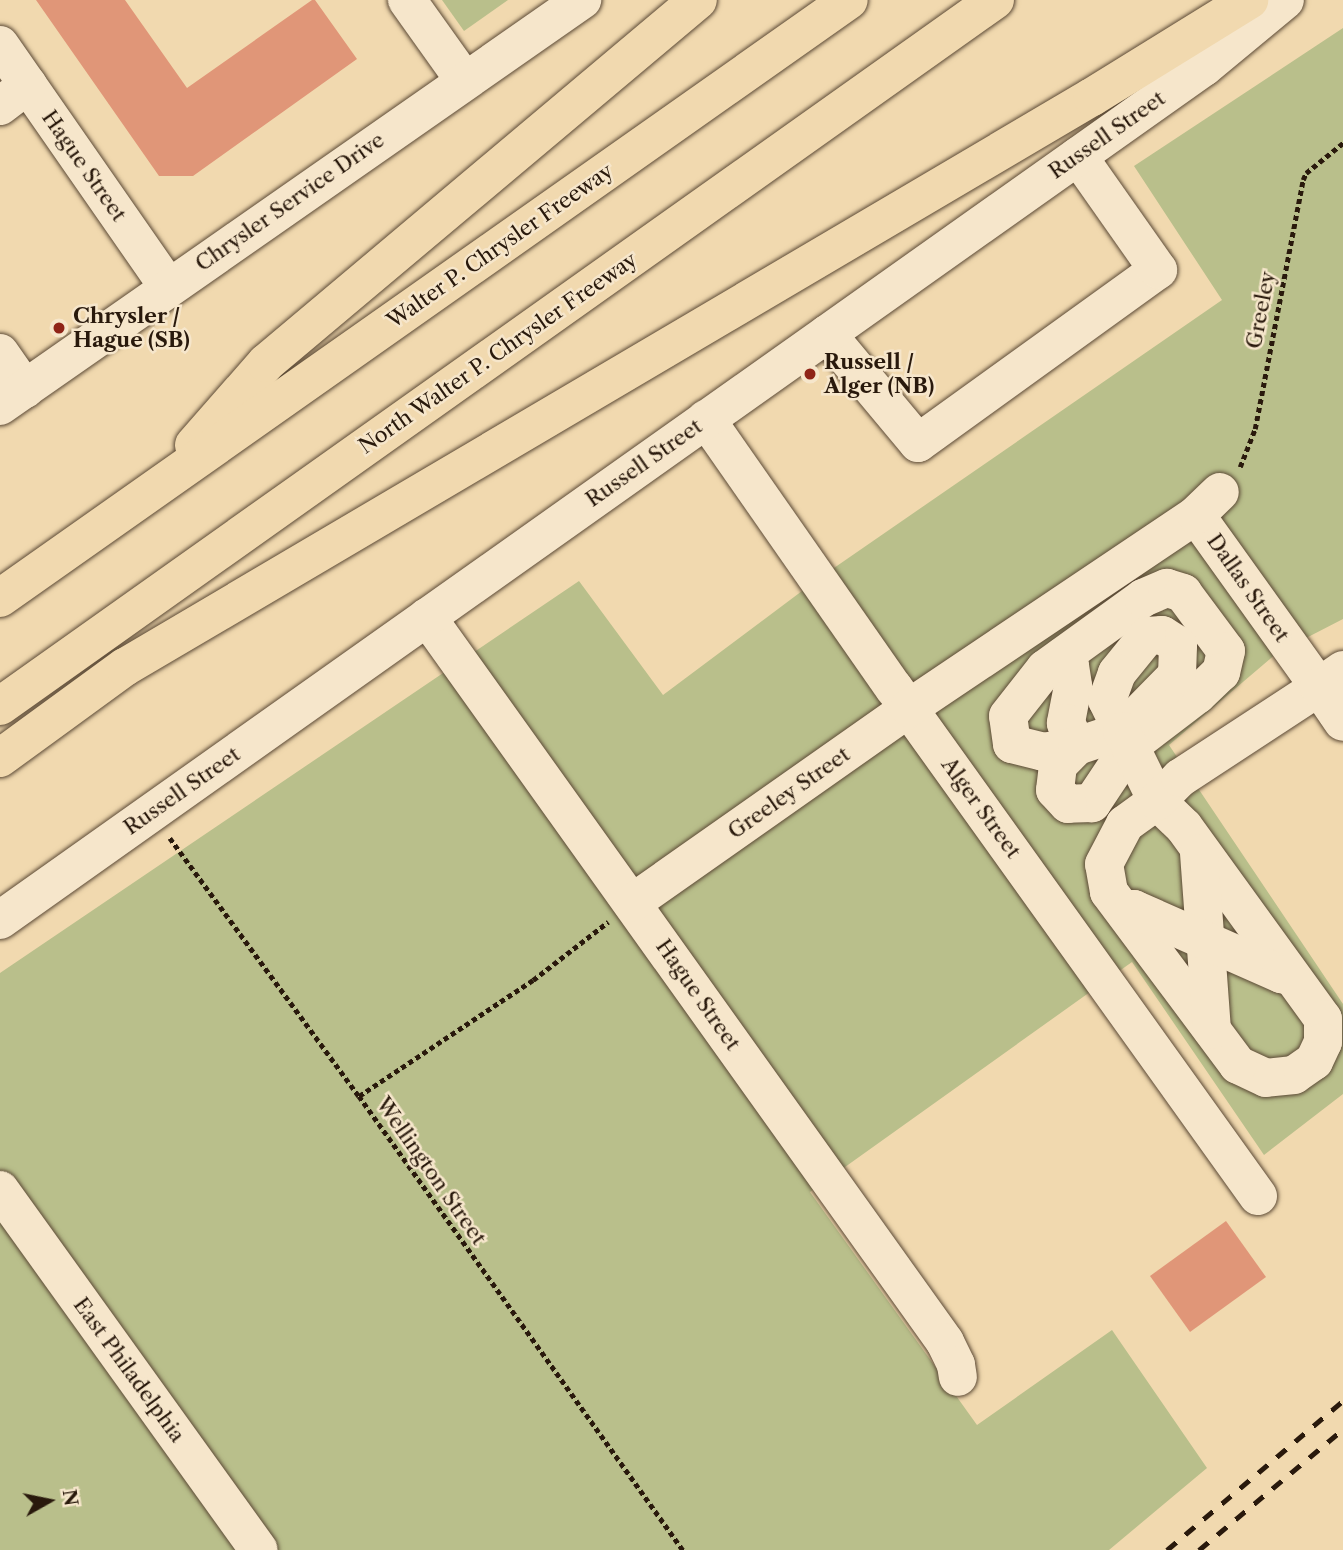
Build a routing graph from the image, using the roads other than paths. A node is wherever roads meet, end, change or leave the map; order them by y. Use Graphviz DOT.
graph roads {
  1 [pos="407,0"];
  2 [pos="582,0"];
  3 [pos="698,0"];
  4 [pos="849,0"];
  5 [pos="995,0"];
  6 [pos="1249,0"];
  7 [pos="1284,0"];
  8 [pos="0,45"];
  9 [pos="464,80"];
  10 [pos="14,96"];
  11 [pos="1079,156"];
  12 [pos="168,287"];
  13 [pos="827,334"];
  14 [pos="0,353"];
  15 [pos="12,397"];
  16 [pos="706,419"];
  17 [pos="152,494"];
  18 [pos="1208,504"];
  19 [pos="0,598"];
  20 [pos="427,617"];
  21 [pos="1062,657"];
  22 [pos="1321,673"];
  23 [pos="0,705"];
  24 [pos="909,708"];
  25 [pos="1343,722"];
  26 [pos="1126,738"];
  27 [pos="1077,746"];
  28 [pos="0,758"];
  29 [pos="1157,801"];
  30 [pos="1199,853"];
  31 [pos="632,903"];
  32 [pos="1123,909"];
  33 [pos="0,920"];
  34 [pos="1205,939"];
  35 [pos="1291,976"];
  36 [pos="1212,1030"];
  37 [pos="0,1190"];
  38 [pos="1258,1196"];
  39 [pos="958,1377"];
  40 [pos="259,1550"];
  1 -- 9 [label="street"];
  2 -- 9 [label="street, Chrysler Service Drive"];
  3 -- 17 [label="highway"];
  4 -- 17 [label="highway, Walter P. Chrysler Freeway"];
  5 -- 23 [label="highway, North Walter P. Chrysler Freeway"];
  6 -- 28 [label="highway"];
  7 -- 11 [label="street, Russell Street"];
  8 -- 10 [label="street, Hague Street"];
  9 -- 12 [label="street, Chrysler Service Drive"];
  10 -- 12 [label="street, Hague Street"];
  11 -- 13 [label="street, Russell Street"];
  11 -- 13 [label="street"];
  12 -- 15 [label="street, Chrysler Service Drive"];
  13 -- 16 [label="street, Russell Street"];
  14 -- 15 [label="street"];
  16 -- 20 [label="street, Russell Street"];
  16 -- 24 [label="street, Alger Street"];
  17 -- 19 [label="highway"];
  18 -- 22 [label="street, Dallas Street"];
  18 -- 24 [label="street, Greeley Street"];
  20 -- 31 [label="street, Hague Street"];
  20 -- 33 [label="street, Russell Street"];
  21 -- 26 [label="street"];
  21 -- 27 [label="street"];
  21 -- 27 [label="street"];
  22 -- 25 [label="street, Dallas Street"];
  22 -- 29 [label="street"];
  24 -- 31 [label="street, Greeley Street"];
  24 -- 38 [label="street, Alger Street"];
  26 -- 27 [label="street"];
  26 -- 27 [label="street"];
  26 -- 29 [label="street"];
  29 -- 30 [label="street"];
  29 -- 32 [label="street"];
  30 -- 34 [label="street"];
  30 -- 35 [label="street"];
  31 -- 39 [label="street, Hague Street"];
  32 -- 34 [label="street"];
  32 -- 36 [label="street"];
  34 -- 35 [label="street"];
  34 -- 36 [label="street"];
  35 -- 36 [label="street"];
  37 -- 40 [label="street, East Philadelphia"];
}
